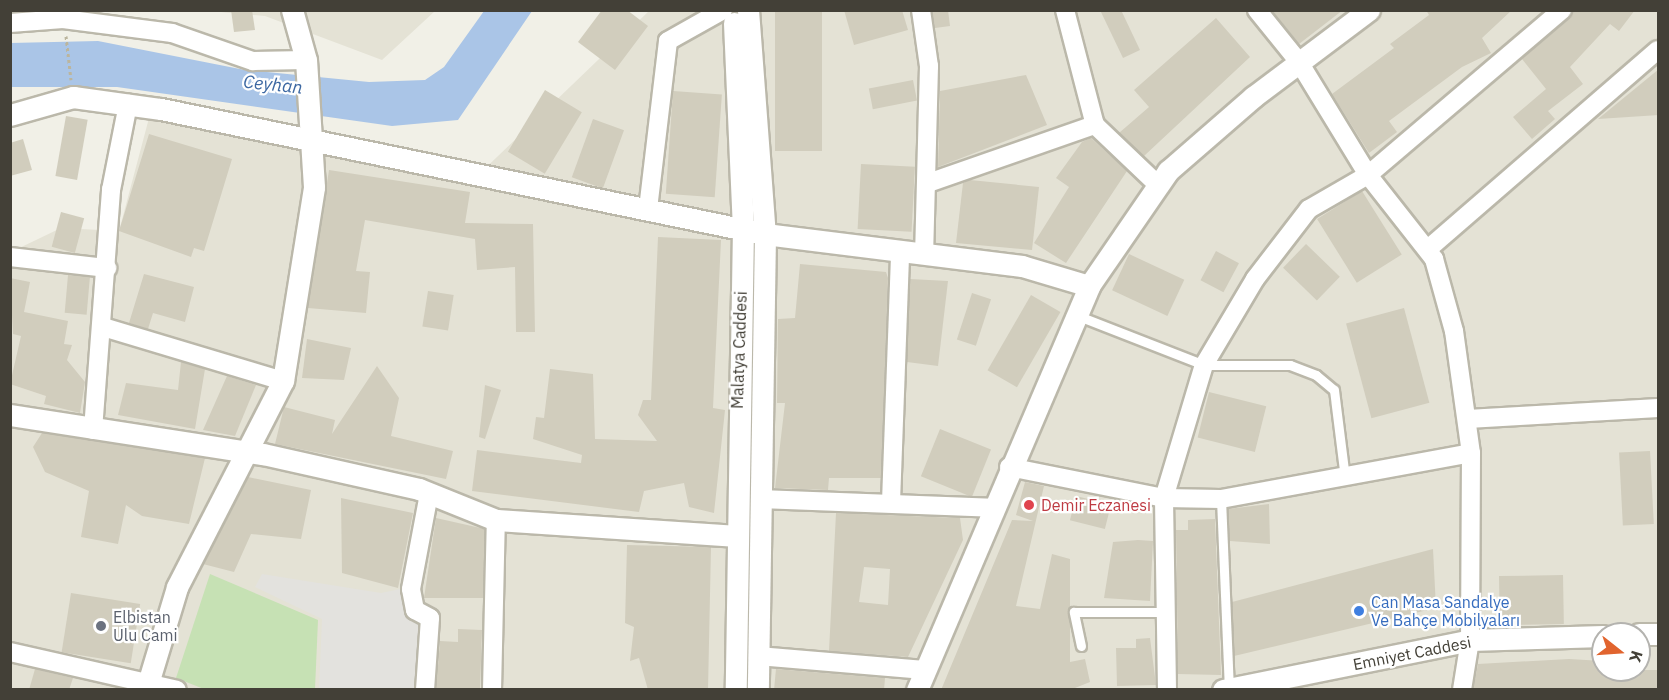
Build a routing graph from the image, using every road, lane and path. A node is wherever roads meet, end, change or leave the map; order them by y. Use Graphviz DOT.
graph roads {
  1 [pos="292,10"];
  2 [pos="723,10"];
  3 [pos="734,10"];
  4 [pos="748,10"];
  5 [pos="921,10"];
  6 [pos="1065,10"];
  7 [pos="1257,10"];
  8 [pos="1369,10"];
  9 [pos="1562,10"];
  10 [pos="63,15"];
  11 [pos="10,23"];
  12 [pos="1659,50"];
  13 [pos="306,60"];
  14 [pos="1299,62"];
  15 [pos="73,97"];
  16 [pos="128,104"];
  17 [pos="10,115"];
  18 [pos="1095,125"];
  19 [pos="313,129"];
  20 [pos="1368,175"];
  21 [pos="928,183"];
  22 [pos="1158,185"];
  23 [pos="648,209"];
  24 [pos="743,226"];
  25 [pos="765,234"];
  26 [pos="1428,249"];
  27 [pos="900,251"];
  28 [pos="924,254"];
  29 [pos="10,258"];
  30 [pos="107,268"];
  31 [pos="1089,286"];
  32 [pos="1076,315"];
  33 [pos="103,327"];
  34 [pos="1204,365"];
  35 [pos="283,381"];
  36 [pos="1659,408"];
  37 [pos="10,415"];
  38 [pos="1468,419"];
  39 [pos="93,430"];
  40 [pos="250,452"];
  41 [pos="1471,453"];
  42 [pos="1009,467"];
  43 [pos="1345,478"];
  44 [pos="429,494"];
  45 [pos="1164,498"];
  46 [pos="762,499"];
  47 [pos="1221,499"];
  48 [pos="891,502"];
  49 [pos="996,508"];
  50 [pos="495,520"];
  51 [pos="734,536"];
  52 [pos="1168,612"];
  53 [pos="1591,636"];
  54 [pos="1470,640"];
  55 [pos="1081,646"];
  56 [pos="10,652"];
  57 [pos="758,656"];
  58 [pos="921,680"];
  59 [pos="147,685"];
  60 [pos="1226,689"];
  61 [pos="177,690"];
  62 [pos="425,690"];
  63 [pos="492,690"];
  64 [pos="736,690"];
  65 [pos="758,690"];
  66 [pos="1167,690"];
  67 [pos="1462,690"];
  1 -- 13 [label="street"];
  2 -- 23 [label="street"];
  3 -- 24 [label="street, Malatya Caddesi"];
  4 -- 25 [label="street"];
  5 -- 21 [label="street"];
  6 -- 18 [label="street"];
  7 -- 14 [label="street"];
  8 -- 14 [label="street"];
  9 -- 20 [label="street"];
  10 -- 11 [label="street"];
  10 -- 13 [label="street"];
  10 -- 15 [label="path"];
  12 -- 26 [label="street"];
  13 -- 19 [label="street"];
  14 -- 20 [label="street"];
  14 -- 22 [label="street"];
  15 -- 16 [label="street"];
  15 -- 17 [label="street"];
  16 -- 19 [label="street"];
  16 -- 30 [label="street"];
  18 -- 21 [label="street"];
  18 -- 22 [label="street"];
  19 -- 23 [label="street"];
  19 -- 35 [label="street"];
  20 -- 26 [label="street"];
  20 -- 34 [label="street"];
  21 -- 28 [label="street"];
  22 -- 31 [label="street"];
  23 -- 24 [label="street"];
  24 -- 25 [label="street"];
  24 -- 51 [label="street, Malatya Caddesi"];
  25 -- 27 [label="street"];
  25 -- 46 [label="street"];
  26 -- 38 [label="street"];
  27 -- 28 [label="street"];
  27 -- 48 [label="street"];
  28 -- 31 [label="street"];
  29 -- 30 [label="street"];
  30 -- 33 [label="street"];
  31 -- 32 [label="street"];
  32 -- 34 [label="lane"];
  32 -- 42 [label="street"];
  33 -- 35 [label="street"];
  33 -- 39 [label="street"];
  34 -- 43 [label="lane"];
  34 -- 45 [label="street"];
  35 -- 40 [label="street"];
  36 -- 38 [label="street"];
  37 -- 39 [label="street"];
  38 -- 41 [label="street"];
  39 -- 40 [label="street"];
  40 -- 44 [label="street"];
  40 -- 59 [label="street"];
  41 -- 43 [label="street"];
  41 -- 54 [label="street"];
  42 -- 45 [label="street"];
  42 -- 49 [label="street"];
  43 -- 47 [label="street"];
  44 -- 50 [label="street"];
  44 -- 62 [label="street"];
  45 -- 47 [label="street"];
  45 -- 52 [label="street"];
  46 -- 48 [label="street"];
  46 -- 57 [label="street"];
  47 -- 60 [label="lane"];
  48 -- 49 [label="street"];
  49 -- 58 [label="street"];
  50 -- 51 [label="street"];
  50 -- 63 [label="street"];
  51 -- 64 [label="street, Malatya Caddesi"];
  52 -- 55 [label="lane"];
  52 -- 66 [label="street"];
  53 -- 54 [label="street, Emniyet Caddesi"];
  54 -- 60 [label="street, Emniyet Caddesi"];
  54 -- 67 [label="street"];
  56 -- 59 [label="street"];
  57 -- 58 [label="street"];
  57 -- 65 [label="street"];
  59 -- 61 [label="street"];
}
